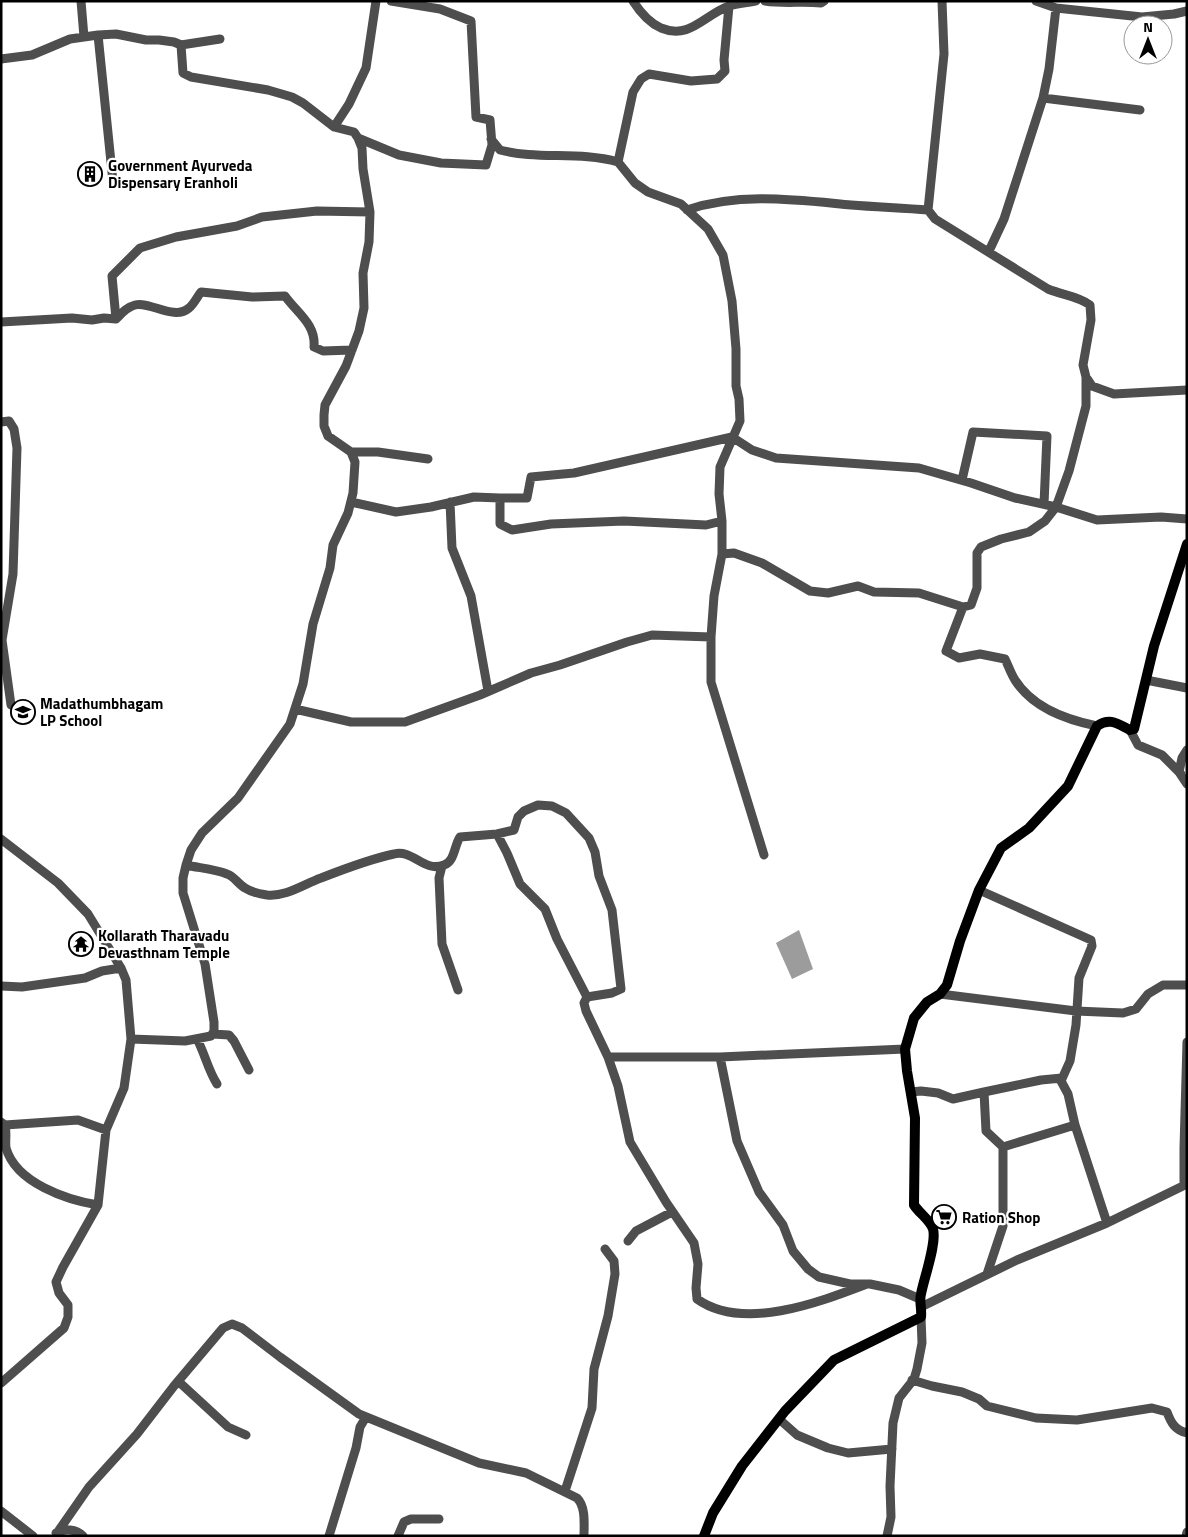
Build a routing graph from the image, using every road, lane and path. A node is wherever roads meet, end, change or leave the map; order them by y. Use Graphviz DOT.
graph roads {
  1 [pos="81,1"];
  2 [pos="376,1"];
  3 [pos="391,1"];
  4 [pos="633,1"];
  5 [pos="756,1"];
  6 [pos="765,1"];
  7 [pos="824,1"];
  8 [pos="942,1"];
  9 [pos="1036,1"];
  10 [pos="418,3"];
  11 [pos="729,6"];
  12 [pos="1056,8"];
  13 [pos="1187,10"];
  14 [pos="98,35"];
  15 [pos="84,37"];
  16 [pos="220,39"];
  17 [pos="181,45"];
  18 [pos="1,59"];
  19 [pos="1043,98"];
  20 [pos="1140,110"];
  21 [pos="334,127"];
  22 [pos="358,138"];
  23 [pos="491,139"];
  24 [pos="618,162"];
  25 [pos="113,182"];
  26 [pos="687,210"];
  27 [pos="928,210"];
  28 [pos="370,212"];
  29 [pos="989,251"];
  30 [pos="116,319"];
  31 [pos="1,322"];
  32 [pos="352,350"];
  33 [pos="1086,377"];
  34 [pos="1187,390"];
  35 [pos="1,422"];
  36 [pos="732,437"];
  37 [pos="351,452"];
  38 [pos="428,459"];
  39 [pos="962,480"];
  40 [pos="500,498"];
  41 [pos="351,502"];
  42 [pos="450,502"];
  43 [pos="1044,504"];
  44 [pos="1056,507"];
  45 [pos="1187,519"];
  46 [pos="722,521"];
  47 [pos="1187,544"];
  48 [pos="722,554"];
  49 [pos="963,607"];
  50 [pos="711,636"];
  51 [pos="1146,680"];
  52 [pos="1187,688"];
  53 [pos="488,691"];
  54 [pos="11,705"];
  55 [pos="295,709"];
  56 [pos="1097,726"];
  57 [pos="1130,730"];
  58 [pos="1187,750"];
  59 [pos="1181,774"];
  60 [pos="1187,784"];
  61 [pos="497,834"];
  62 [pos="1,840"];
  63 [pos="764,855"];
  64 [pos="186,865"];
  65 [pos="442,866"];
  66 [pos="978,890"];
  67 [pos="121,968"];
  68 [pos="1,986"];
  69 [pos="1187,986"];
  70 [pos="458,990"];
  71 [pos="940,994"];
  72 [pos="587,998"];
  73 [pos="1076,1011"];
  74 [pos="213,1034"];
  75 [pos="131,1039"];
  76 [pos="197,1039"];
  77 [pos="1187,1042"];
  78 [pos="905,1049"];
  79 [pos="608,1057"];
  80 [pos="720,1057"];
  81 [pos="249,1070"];
  82 [pos="1062,1078"];
  83 [pos="217,1084"];
  84 [pos="911,1092"];
  85 [pos="984,1092"];
  86 [pos="3,1124"];
  87 [pos="1075,1125"];
  88 [pos="106,1130"];
  89 [pos="1003,1147"];
  90 [pos="1186,1184"];
  91 [pos="98,1205"];
  92 [pos="672,1212"];
  93 [pos="1107,1223"];
  94 [pos="628,1241"];
  95 [pos="605,1249"];
  96 [pos="987,1274"];
  97 [pos="867,1284"];
  98 [pos="921,1308"];
  99 [pos="912,1380"];
  100 [pos="178,1381"];
  101 [pos="1,1384"];
  102 [pos="366,1417"];
  103 [pos="779,1419"];
  104 [pos="1187,1433"];
  105 [pos="246,1435"];
  106 [pos="892,1449"];
  107 [pos="565,1492"];
  108 [pos="1,1511"];
  109 [pos="439,1519"];
  110 [pos="1187,1532"];
  111 [pos="54,1534"];
  112 [pos="33,1536"];
  113 [pos="83,1536"];
  114 [pos="329,1536"];
  115 [pos="398,1536"];
  116 [pos="584,1536"];
  117 [pos="704,1536"];
  118 [pos="887,1536"];
  119 [pos="1186,1536"];
  1 -- 15 [label="street"];
  2 -- 21 [label="street"];
  3 -- 10 [label="street"];
  4 -- 11 [label="street"];
  5 -- 11 [label="street"];
  6 -- 7 [label="street"];
  8 -- 27 [label="street"];
  9 -- 12 [label="street"];
  10 -- 23 [label="street"];
  11 -- 24 [label="street"];
  12 -- 13 [label="street"];
  12 -- 19 [label="street"];
  14 -- 15 [label="street"];
  14 -- 17 [label="street"];
  14 -- 25 [label="street"];
  15 -- 18 [label="street"];
  16 -- 17 [label="street"];
  17 -- 21 [label="street"];
  19 -- 20 [label="street"];
  19 -- 29 [label="street"];
  21 -- 22 [label="street"];
  22 -- 23 [label="street"];
  22 -- 28 [label="street"];
  23 -- 24 [label="street"];
  24 -- 26 [label="street"];
  26 -- 27 [label="street"];
  26 -- 36 [label="street"];
  27 -- 29 [label="street"];
  28 -- 30 [label="street"];
  28 -- 32 [label="street"];
  29 -- 33 [label="street"];
  30 -- 31 [label="street"];
  30 -- 32 [label="street"];
  32 -- 37 [label="street"];
  33 -- 34 [label="street"];
  33 -- 44 [label="street"];
  35 -- 54 [label="street"];
  36 -- 39 [label="street"];
  36 -- 40 [label="street"];
  36 -- 46 [label="street"];
  37 -- 38 [label="street"];
  37 -- 41 [label="street"];
  39 -- 43 [label="street"];
  39 -- 43 [label="street"];
  40 -- 42 [label="street"];
  40 -- 46 [label="street"];
  41 -- 42 [label="street"];
  41 -- 55 [label="street"];
  42 -- 53 [label="street"];
  43 -- 44 [label="street"];
  44 -- 45 [label="street"];
  44 -- 49 [label="street"];
  46 -- 48 [label="street"];
  47 -- 51 [label="main road"];
  48 -- 49 [label="street"];
  48 -- 50 [label="street"];
  49 -- 56 [label="street"];
  50 -- 53 [label="street"];
  50 -- 63 [label="street"];
  51 -- 52 [label="street"];
  51 -- 57 [label="main road"];
  53 -- 55 [label="street"];
  55 -- 64 [label="street"];
  56 -- 57 [label="main road"];
  56 -- 66 [label="main road"];
  57 -- 59 [label="street"];
  58 -- 59 [label="street"];
  59 -- 60 [label="street"];
  61 -- 65 [label="street"];
  61 -- 72 [label="street"];
  61 -- 72 [label="street"];
  62 -- 67 [label="street"];
  64 -- 65 [label="street"];
  64 -- 74 [label="street"];
  65 -- 70 [label="street"];
  66 -- 71 [label="main road"];
  66 -- 73 [label="street"];
  67 -- 68 [label="street"];
  67 -- 75 [label="street"];
  69 -- 73 [label="street"];
  71 -- 73 [label="street"];
  71 -- 78 [label="main road"];
  72 -- 79 [label="street"];
  73 -- 82 [label="street"];
  74 -- 76 [label="street"];
  74 -- 81 [label="street"];
  75 -- 76 [label="street"];
  75 -- 88 [label="street"];
  76 -- 83 [label="street"];
  77 -- 90 [label="street"];
  78 -- 80 [label="street"];
  78 -- 84 [label="main road"];
  79 -- 80 [label="street"];
  79 -- 92 [label="street"];
  80 -- 97 [label="street"];
  82 -- 85 [label="street"];
  82 -- 87 [label="street"];
  84 -- 85 [label="street"];
  84 -- 98 [label="main road"];
  85 -- 89 [label="street"];
  86 -- 88 [label="street"];
  86 -- 91 [label="street"];
  87 -- 89 [label="street"];
  87 -- 93 [label="street"];
  88 -- 91 [label="street"];
  89 -- 96 [label="street"];
  90 -- 93 [label="street"];
  91 -- 101 [label="street"];
  92 -- 94 [label="street"];
  92 -- 97 [label="street"];
  93 -- 96 [label="street"];
  95 -- 107 [label="street"];
  96 -- 98 [label="street"];
  97 -- 98 [label="street"];
  98 -- 99 [label="street"];
  98 -- 103 [label="main road"];
  99 -- 104 [label="street"];
  99 -- 106 [label="street"];
  100 -- 102 [label="street"];
  100 -- 105 [label="street"];
  100 -- 111 [label="street"];
  102 -- 107 [label="street"];
  102 -- 114 [label="street"];
  103 -- 106 [label="street"];
  103 -- 117 [label="main road"];
  106 -- 118 [label="street"];
  107 -- 116 [label="street"];
  108 -- 112 [label="street"];
  109 -- 115 [label="street"];
  110 -- 119 [label="street"];
  111 -- 113 [label="street"];
}
